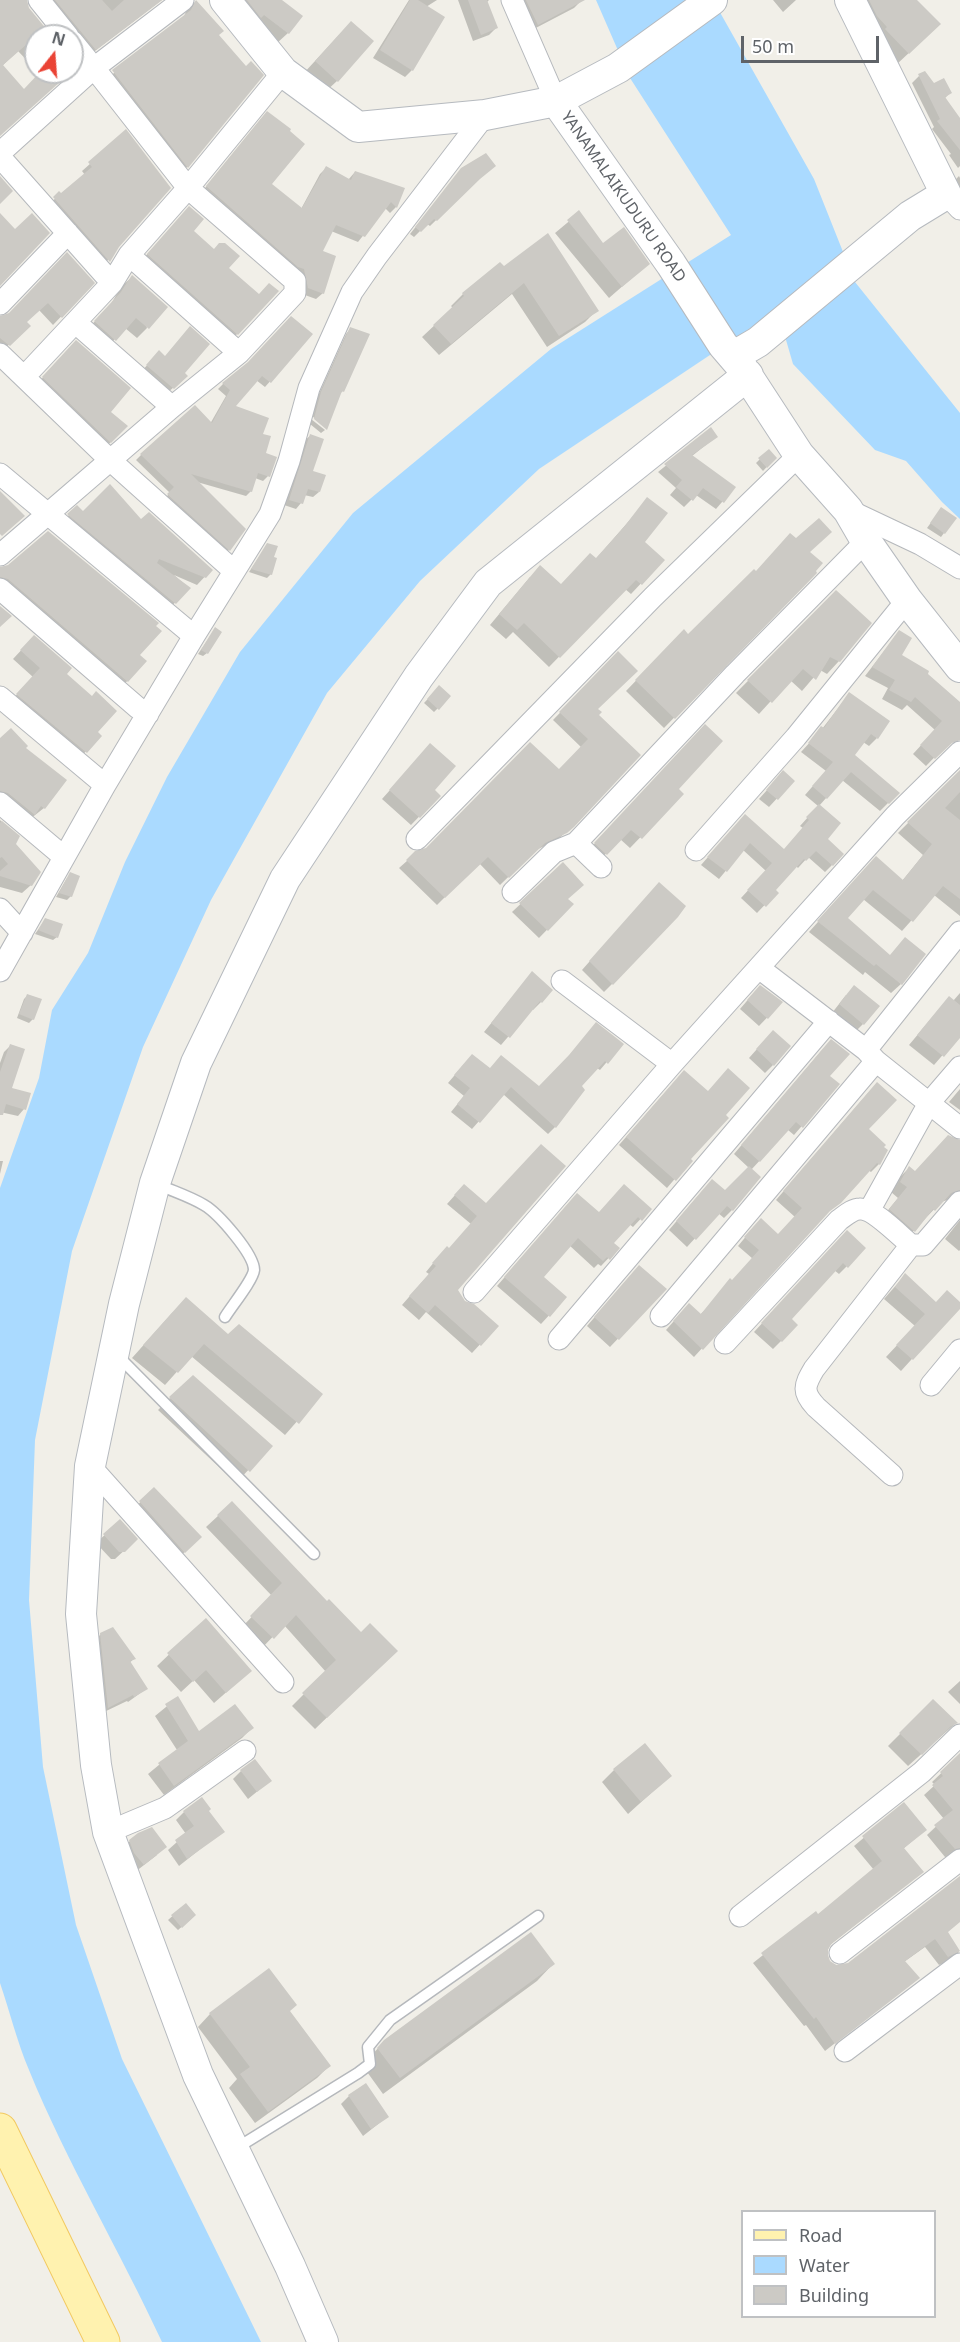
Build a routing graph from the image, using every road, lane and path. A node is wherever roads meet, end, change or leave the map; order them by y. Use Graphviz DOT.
graph roads {
  1 [pos="39,0"];
  2 [pos="183,0"];
  3 [pos="225,0"];
  4 [pos="512,0"];
  5 [pos="712,0"];
  6 [pos="850,0"];
  7 [pos="58,24"];
  8 [pos="84,56"];
  9 [pos="93,68"];
  10 [pos="283,72"];
  11 [pos="556,101"];
  12 [pos="485,115"];
  13 [pos="0,155"];
  14 [pos="188,188"];
  15 [pos="953,201"];
  16 [pos="68,233"];
  17 [pos="129,255"];
  18 [pos="112,283"];
  19 [pos="0,304"];
  20 [pos="76,323"];
  21 [pos="239,353"];
  22 [pos="0,354"];
  23 [pos="741,355"];
  24 [pos="24,377"];
  25 [pos="172,407"];
  26 [pos="799,455"];
  27 [pos="110,460"];
  28 [pos="0,474"];
  29 [pos="848,510"];
  30 [pos="47,514"];
  31 [pos="866,542"];
  32 [pos="0,555"];
  33 [pos="960,568"];
  34 [pos="234,571"];
  35 [pos="0,588"];
  36 [pos="907,600"];
  37 [pos="194,636"];
  38 [pos="960,667"];
  39 [pos="0,697"];
  40 [pos="148,714"];
  41 [pos="960,752"];
  42 [pos="105,785"];
  43 [pos="0,803"];
  44 [pos="417,839"];
  45 [pos="576,843"];
  46 [pos="696,850"];
  47 [pos="64,857"];
  48 [pos="601,867"];
  49 [pos="513,892"];
  50 [pos="0,909"];
  51 [pos="960,932"];
  52 [pos="22,933"];
  53 [pos="759,968"];
  54 [pos="0,971"];
  55 [pos="562,981"];
  56 [pos="829,1021"];
  57 [pos="871,1055"];
  58 [pos="672,1064"];
  59 [pos="960,1067"];
  60 [pos="929,1103"];
  61 [pos="960,1128"];
  62 [pos="155,1183"];
  63 [pos="960,1202"];
  64 [pos="869,1211"];
  65 [pos="911,1245"];
  66 [pos="474,1292"];
  67 [pos="661,1316"];
  68 [pos="225,1317"];
  69 [pos="559,1339"];
  70 [pos="725,1343"];
  71 [pos="960,1350"];
  72 [pos="115,1352"];
  73 [pos="931,1385"];
  74 [pos="90,1466"];
  75 [pos="892,1475"];
  76 [pos="314,1554"];
  77 [pos="283,1682"];
  78 [pos="960,1736"];
  79 [pos="245,1751"];
  80 [pos="108,1832"];
  81 [pos="960,1860"];
  82 [pos="538,1916"];
  83 [pos="740,1916"];
  84 [pos="840,1953"];
  85 [pos="960,1964"];
  86 [pos="845,2051"];
  87 [pos="0,2130"];
  88 [pos="234,2149"];
  89 [pos="103,2342"];
  90 [pos="323,2342"];
  1 -- 7 [label="street"];
  2 -- 9 [label="street"];
  3 -- 10 [label="street, YANAMALAIKUDURU ROAD"];
  4 -- 11 [label="street"];
  5 -- 11 [label="street"];
  6 -- 15 [label="street"];
  8 -- 9 [label="street"];
  9 -- 13 [label="street"];
  9 -- 14 [label="street"];
  10 -- 12 [label="street, YANAMALAIKUDURU ROAD"];
  10 -- 14 [label="street"];
  11 -- 12 [label="street, YANAMALAIKUDURU ROAD"];
  11 -- 23 [label="street, YANAMALAIKUDURU ROAD"];
  12 -- 34 [label="street"];
  13 -- 16 [label="street"];
  14 -- 17 [label="street"];
  14 -- 21 [label="street"];
  15 -- 23 [label="street"];
  16 -- 18 [label="street"];
  16 -- 19 [label="street"];
  17 -- 18 [label="street"];
  17 -- 21 [label="street"];
  18 -- 20 [label="street"];
  20 -- 24 [label="street"];
  20 -- 25 [label="street"];
  21 -- 25 [label="street"];
  22 -- 24 [label="street"];
  23 -- 26 [label="street, YANAMALAIKUDURU ROAD"];
  23 -- 62 [label="street"];
  24 -- 27 [label="street"];
  25 -- 27 [label="street"];
  26 -- 29 [label="street, YANAMALAIKUDURU ROAD"];
  26 -- 44 [label="street"];
  27 -- 30 [label="street"];
  27 -- 34 [label="street"];
  28 -- 30 [label="street"];
  29 -- 31 [label="street, YANAMALAIKUDURU ROAD"];
  29 -- 33 [label="street"];
  30 -- 32 [label="street"];
  30 -- 37 [label="street"];
  31 -- 36 [label="street, YANAMALAIKUDURU ROAD"];
  31 -- 45 [label="street"];
  34 -- 37 [label="street"];
  35 -- 40 [label="street"];
  36 -- 38 [label="street, YANAMALAIKUDURU ROAD"];
  36 -- 46 [label="street"];
  37 -- 40 [label="street"];
  39 -- 42 [label="street"];
  40 -- 42 [label="street"];
  41 -- 53 [label="street"];
  42 -- 47 [label="street"];
  43 -- 47 [label="street"];
  45 -- 48 [label="street"];
  45 -- 49 [label="street"];
  47 -- 52 [label="street"];
  50 -- 52 [label="street"];
  51 -- 57 [label="street"];
  52 -- 54 [label="street"];
  53 -- 56 [label="street"];
  53 -- 58 [label="street"];
  55 -- 58 [label="street"];
  56 -- 57 [label="street"];
  56 -- 69 [label="street"];
  57 -- 60 [label="street"];
  57 -- 67 [label="street"];
  58 -- 66 [label="street"];
  59 -- 60 [label="street"];
  60 -- 61 [label="street"];
  60 -- 64 [label="street"];
  62 -- 68 [label="lane"];
  62 -- 72 [label="street"];
  63 -- 65 [label="street"];
  64 -- 65 [label="street"];
  64 -- 70 [label="street"];
  65 -- 75 [label="street"];
  71 -- 73 [label="street"];
  72 -- 74 [label="street"];
  72 -- 76 [label="lane"];
  74 -- 77 [label="street"];
  74 -- 80 [label="street"];
  78 -- 83 [label="street"];
  79 -- 80 [label="street"];
  80 -- 88 [label="street"];
  81 -- 84 [label="street"];
  82 -- 88 [label="lane"];
  85 -- 86 [label="street"];
  87 -- 89 [label="main road"];
  88 -- 90 [label="street"];
}
